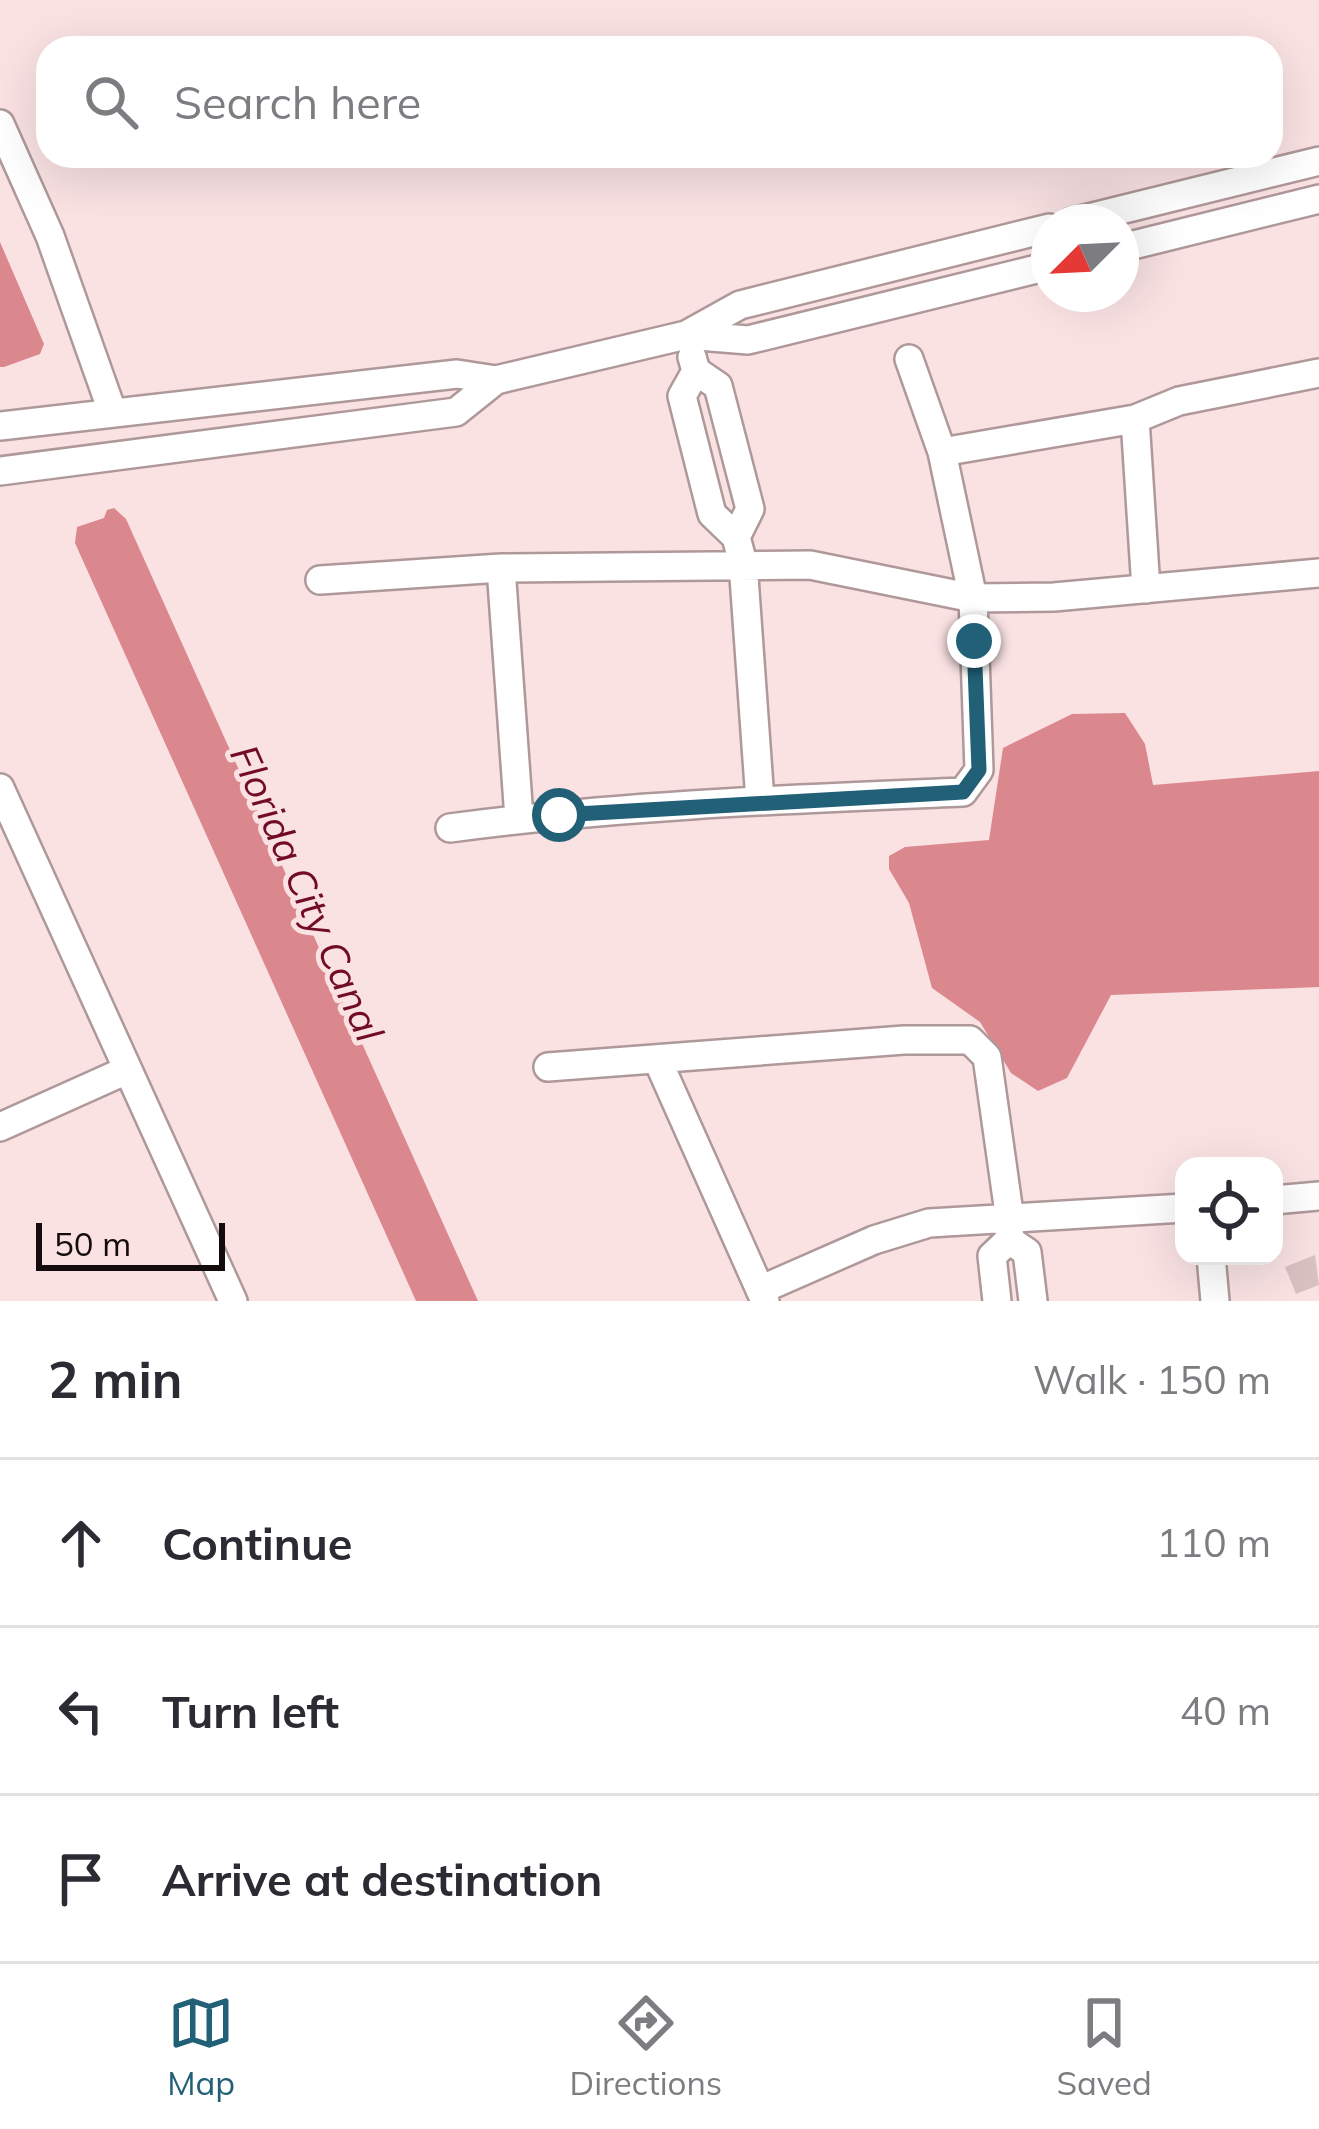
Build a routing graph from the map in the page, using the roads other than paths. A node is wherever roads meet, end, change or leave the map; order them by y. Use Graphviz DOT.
graph roads {
  1 [pos="0,124"];
  2 [pos="1319,160"];
  3 [pos="1319,199"];
  4 [pos="1139,205"];
  5 [pos="1031,232"];
  6 [pos="1139,244"];
  7 [pos="1031,270"];
  8 [pos="686,335"];
  9 [pos="909,359"];
  10 [pos="696,371"];
  11 [pos="1319,373"];
  12 [pos="496,380"];
  13 [pos="112,411"];
  14 [pos="1135,418"];
  15 [pos="0,426"];
  16 [pos="942,452"];
  17 [pos="741,469"];
  18 [pos="0,471"];
  19 [pos="702,476"];
  20 [pos="739,550"];
  21 [pos="501,568"];
  22 [pos="1319,573"];
  23 [pos="320,580"];
  24 [pos="1146,589"];
  25 [pos="973,598"];
  26 [pos="760,801"];
  27 [pos="3,802"];
  28 [pos="519,818"];
  29 [pos="450,828"];
  30 [pos="658,1061"];
  31 [pos="548,1067"];
  32 [pos="127,1070"];
  33 [pos="0,1127"];
  34 [pos="1319,1196"];
  35 [pos="1283,1199"];
  36 [pos="1175,1209"];
  37 [pos="1010,1230"];
  38 [pos="1212,1265"];
  39 [pos="762,1296"];
  40 [pos="233,1301"];
  41 [pos="997,1301"];
  42 [pos="1033,1301"];
  43 [pos="1215,1301"];
  1 -- 13 [label="street"];
  2 -- 4 [label="street"];
  3 -- 6 [label="street"];
  5 -- 8 [label="street"];
  7 -- 8 [label="street"];
  8 -- 10 [label="street"];
  8 -- 12 [label="street"];
  9 -- 16 [label="street"];
  10 -- 17 [label="street"];
  10 -- 19 [label="street"];
  11 -- 14 [label="street"];
  12 -- 13 [label="street"];
  12 -- 18 [label="street"];
  13 -- 15 [label="street"];
  14 -- 16 [label="street"];
  14 -- 24 [label="street"];
  16 -- 25 [label="street"];
  17 -- 19 [label="street"];
  17 -- 20 [label="street"];
  19 -- 20 [label="street"];
  20 -- 21 [label="street"];
  20 -- 25 [label="street"];
  20 -- 26 [label="street"];
  21 -- 23 [label="street"];
  21 -- 28 [label="street"];
  22 -- 24 [label="street"];
  24 -- 25 [label="street"];
  25 -- 26 [label="street"];
  26 -- 28 [label="street"];
  27 -- 32 [label="street"];
  28 -- 29 [label="street"];
  30 -- 31 [label="street"];
  30 -- 37 [label="street"];
  30 -- 39 [label="street"];
  32 -- 33 [label="street"];
  32 -- 40 [label="street"];
  34 -- 35 [label="street"];
  36 -- 37 [label="street"];
  37 -- 39 [label="street"];
  37 -- 41 [label="street"];
  37 -- 42 [label="street"];
  38 -- 43 [label="street"];
}
